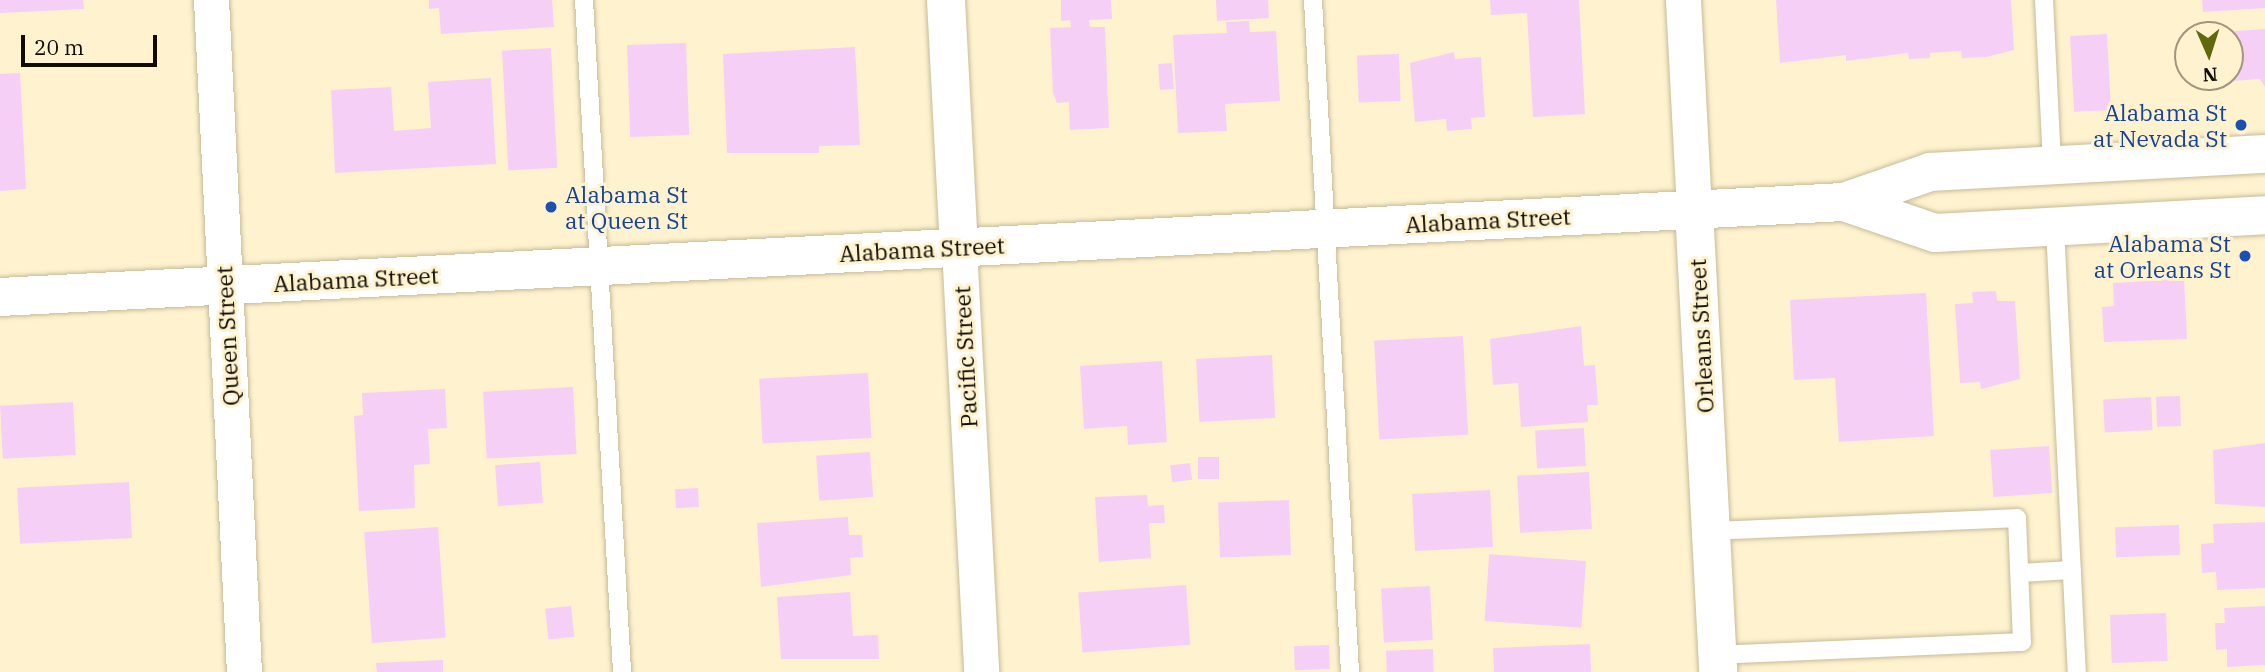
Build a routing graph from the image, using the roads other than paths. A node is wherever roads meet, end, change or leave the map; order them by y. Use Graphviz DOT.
graph roads {
  1 [pos="211,0"];
  2 [pos="584,0"];
  3 [pos="946,0"];
  4 [pos="1313,0"];
  5 [pos="1683,0"];
  6 [pos="2044,0"];
  7 [pos="2265,154"];
  8 [pos="2052,165"];
  9 [pos="1844,202"];
  10 [pos="1694,209"];
  11 [pos="2265,215"];
  12 [pos="2055,227"];
  13 [pos="1325,228"];
  14 [pos="959,247"];
  15 [pos="598,266"];
  16 [pos="225,285"];
  17 [pos="0,297"];
  18 [pos="1711,531"];
  19 [pos="2072,570"];
  20 [pos="2020,573"];
  21 [pos="1718,664"];
  22 [pos="244,672"];
  23 [pos="622,672"];
  24 [pos="981,672"];
  25 [pos="1350,672"];
  26 [pos="2077,672"];
  1 -- 16 [label="street, Queen Street"];
  2 -- 15 [label="lane"];
  3 -- 14 [label="main road, Pacific Street"];
  4 -- 13 [label="lane"];
  5 -- 10 [label="street, Orleans Street"];
  6 -- 8 [label="lane"];
  7 -- 8 [label="main road, Alabama Street"];
  8 -- 9 [label="main road, Alabama Street"];
  9 -- 10 [label="main road, Alabama Street"];
  9 -- 12 [label="main road, Alabama Street"];
  10 -- 13 [label="main road, Alabama Street"];
  10 -- 18 [label="main road, Orleans Street"];
  11 -- 12 [label="main road, Alabama Street"];
  12 -- 19 [label="lane"];
  13 -- 14 [label="main road, Alabama Street"];
  13 -- 25 [label="lane"];
  14 -- 15 [label="main road, Alabama Street"];
  14 -- 24 [label="street, Pacific Street"];
  15 -- 16 [label="main road, Alabama Street"];
  15 -- 23 [label="lane"];
  16 -- 17 [label="main road, Alabama Street"];
  16 -- 22 [label="street, Queen Street"];
  18 -- 20 [label="lane"];
  18 -- 21 [label="main road, Orleans Street"];
  19 -- 20 [label="lane"];
  19 -- 26 [label="lane"];
  20 -- 21 [label="lane"];
}
